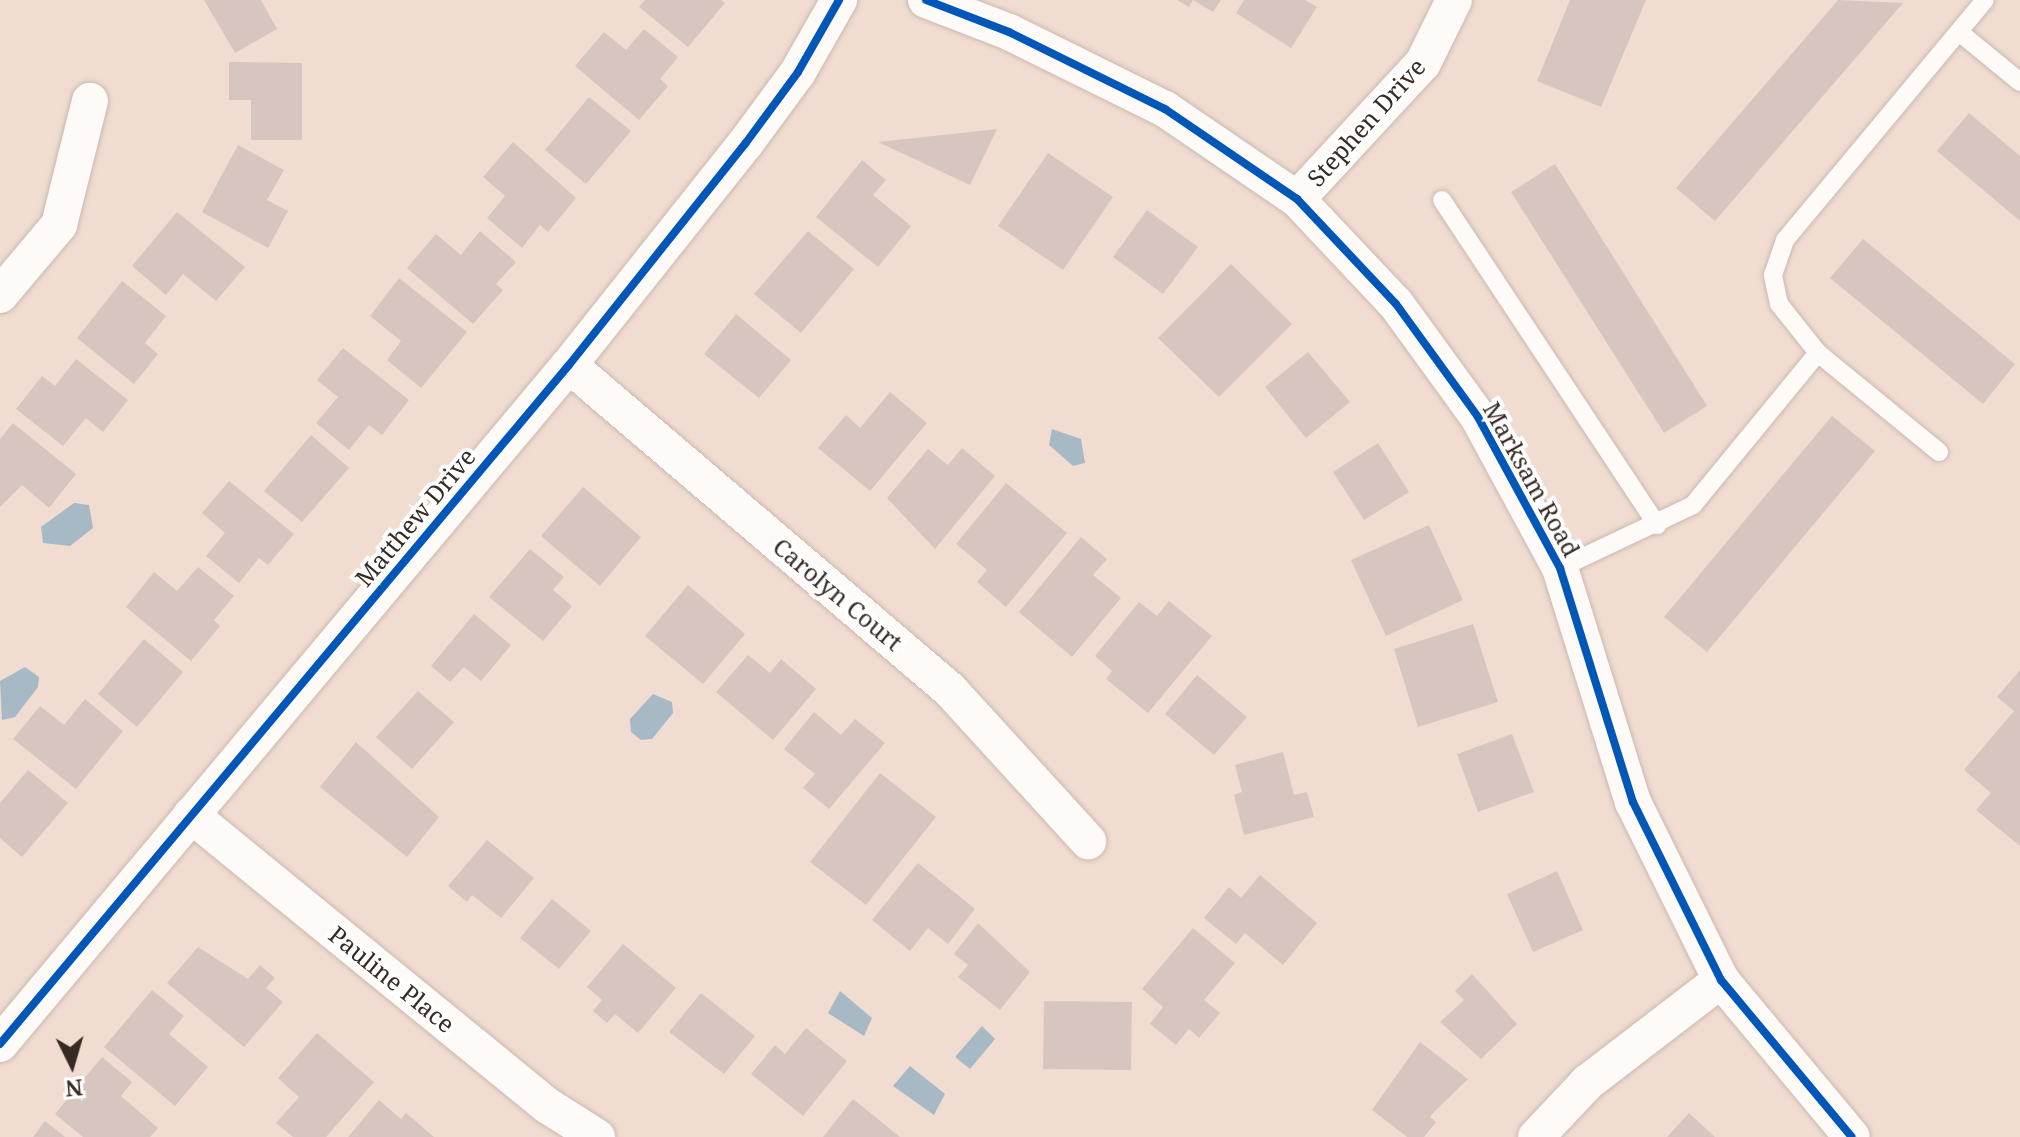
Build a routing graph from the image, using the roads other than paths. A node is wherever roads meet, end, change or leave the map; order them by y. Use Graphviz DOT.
graph roads {
  1 [pos="839,0"];
  2 [pos="926,0"];
  3 [pos="1454,0"];
  4 [pos="1985,0"];
  5 [pos="1959,32"];
  6 [pos="2020,82"];
  7 [pos="90,101"];
  8 [pos="1297,199"];
  9 [pos="1442,200"];
  10 [pos="0,295"];
  11 [pos="1818,353"];
  12 [pos="569,365"];
  13 [pos="1939,452"];
  14 [pos="1657,525"];
  15 [pos="1560,568"];
  16 [pos="191,815"];
  17 [pos="1088,841"];
  18 [pos="1721,980"];
  19 [pos="0,1044"];
  20 [pos="597,1137"];
  21 [pos="1536,1137"];
  22 [pos="1852,1137"];
  1 -- 12 [label="street, Matthew Drive"];
  2 -- 8 [label="street, Marksam Road"];
  3 -- 8 [label="street, Stephen Drive"];
  4 -- 5 [label="lane"];
  5 -- 6 [label="lane"];
  5 -- 11 [label="lane"];
  7 -- 10 [label="street"];
  8 -- 15 [label="street, Marksam Road"];
  9 -- 14 [label="lane"];
  11 -- 13 [label="lane"];
  11 -- 14 [label="lane"];
  12 -- 16 [label="street, Matthew Drive"];
  12 -- 17 [label="street, Carolyn Court"];
  14 -- 15 [label="lane"];
  15 -- 18 [label="street, Marksam Road"];
  16 -- 19 [label="street, Matthew Drive"];
  16 -- 20 [label="street, Pauline Place"];
  18 -- 21 [label="street"];
  18 -- 22 [label="street, Marksam Road"];
}
